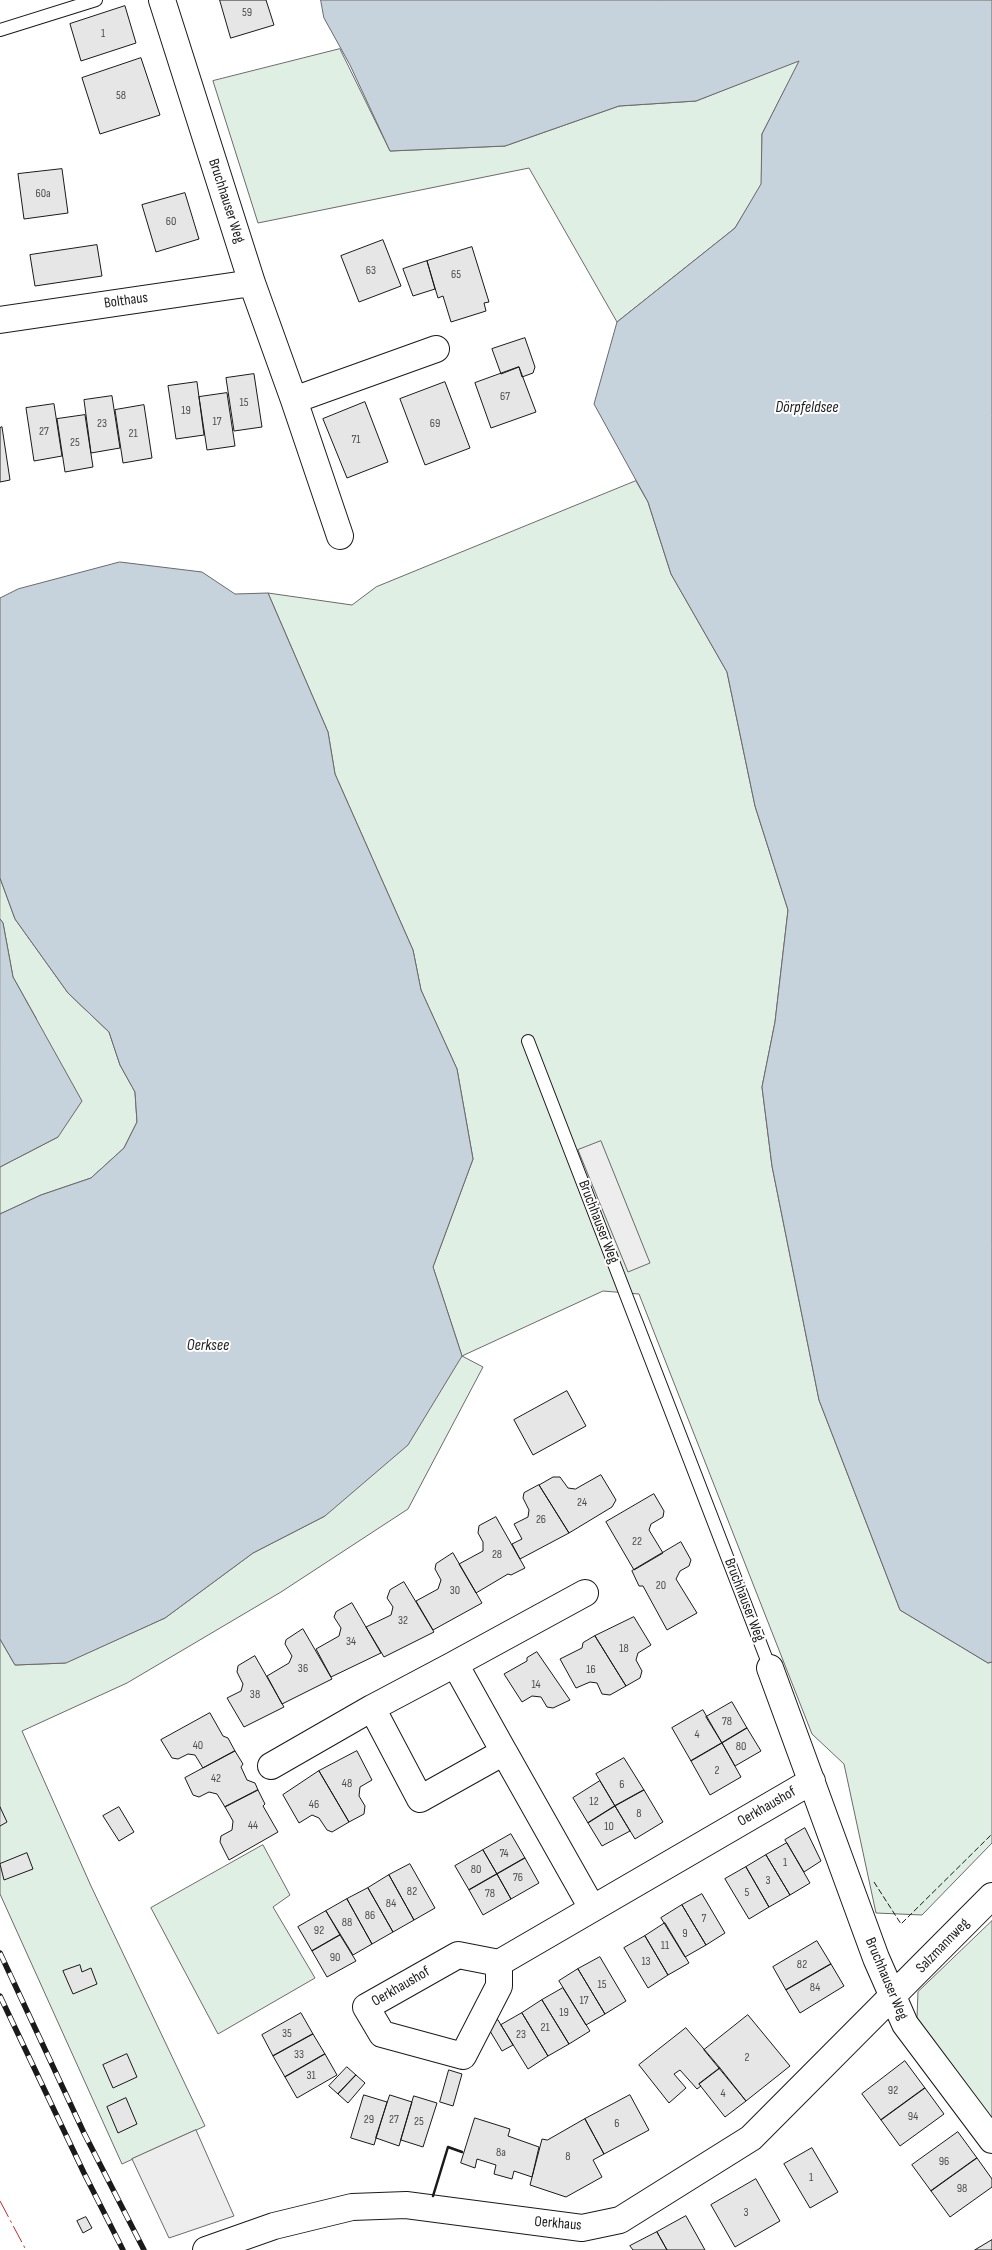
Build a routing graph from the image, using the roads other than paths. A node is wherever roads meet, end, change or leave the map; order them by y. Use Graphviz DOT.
graph roads {
  1 [pos="96,0"];
  2 [pos="162,0"];
  3 [pos="0,30"];
  4 [pos="252,283"];
  5 [pos="0,320"];
  6 [pos="436,349"];
  7 [pos="294,400"];
  8 [pos="340,536"];
  9 [pos="528,1042"];
  10 [pos="585,1593"];
  11 [pos="455,1664"];
  12 [pos="770,1668"];
  13 [pos="372,1708"];
  14 [pos="504,1752"];
  15 [pos="271,1766"];
  16 [pos="812,1781"];
  17 [pos="992,1896"];
  18 [pos="592,1908"];
  19 [pos="499,1963"];
  20 [pos="894,1996"];
  21 [pos="992,2140"];
  22 [pos="206,2250"];
  1 -- 3 [label="lane"];
  2 -- 4 [label="street, Bruchhauser Weg"];
  4 -- 5 [label="street, Bolthaus"];
  4 -- 7 [label="street, Bruchhauser Weg"];
  6 -- 7 [label="street"];
  7 -- 8 [label="street, Bruchhauser Weg"];
  9 -- 12 [label="lane, Bruchhauser Weg"];
  10 -- 11 [label="street"];
  11 -- 13 [label="street"];
  11 -- 14 [label="street"];
  12 -- 16 [label="street, Bruchhauser Weg"];
  13 -- 14 [label="street"];
  13 -- 15 [label="street"];
  14 -- 18 [label="street"];
  16 -- 18 [label="street, Oerkhaushof"];
  16 -- 20 [label="street, Bruchhauser Weg"];
  17 -- 20 [label="street, Salzmannweg"];
  18 -- 19 [label="street, Oerkhaushof"];
  19 -- 19 [label="street, Oerkhaushof"];
  20 -- 21 [label="street, Bruchhauser Weg"];
  20 -- 22 [label="street, Oerkhaus"];
}
